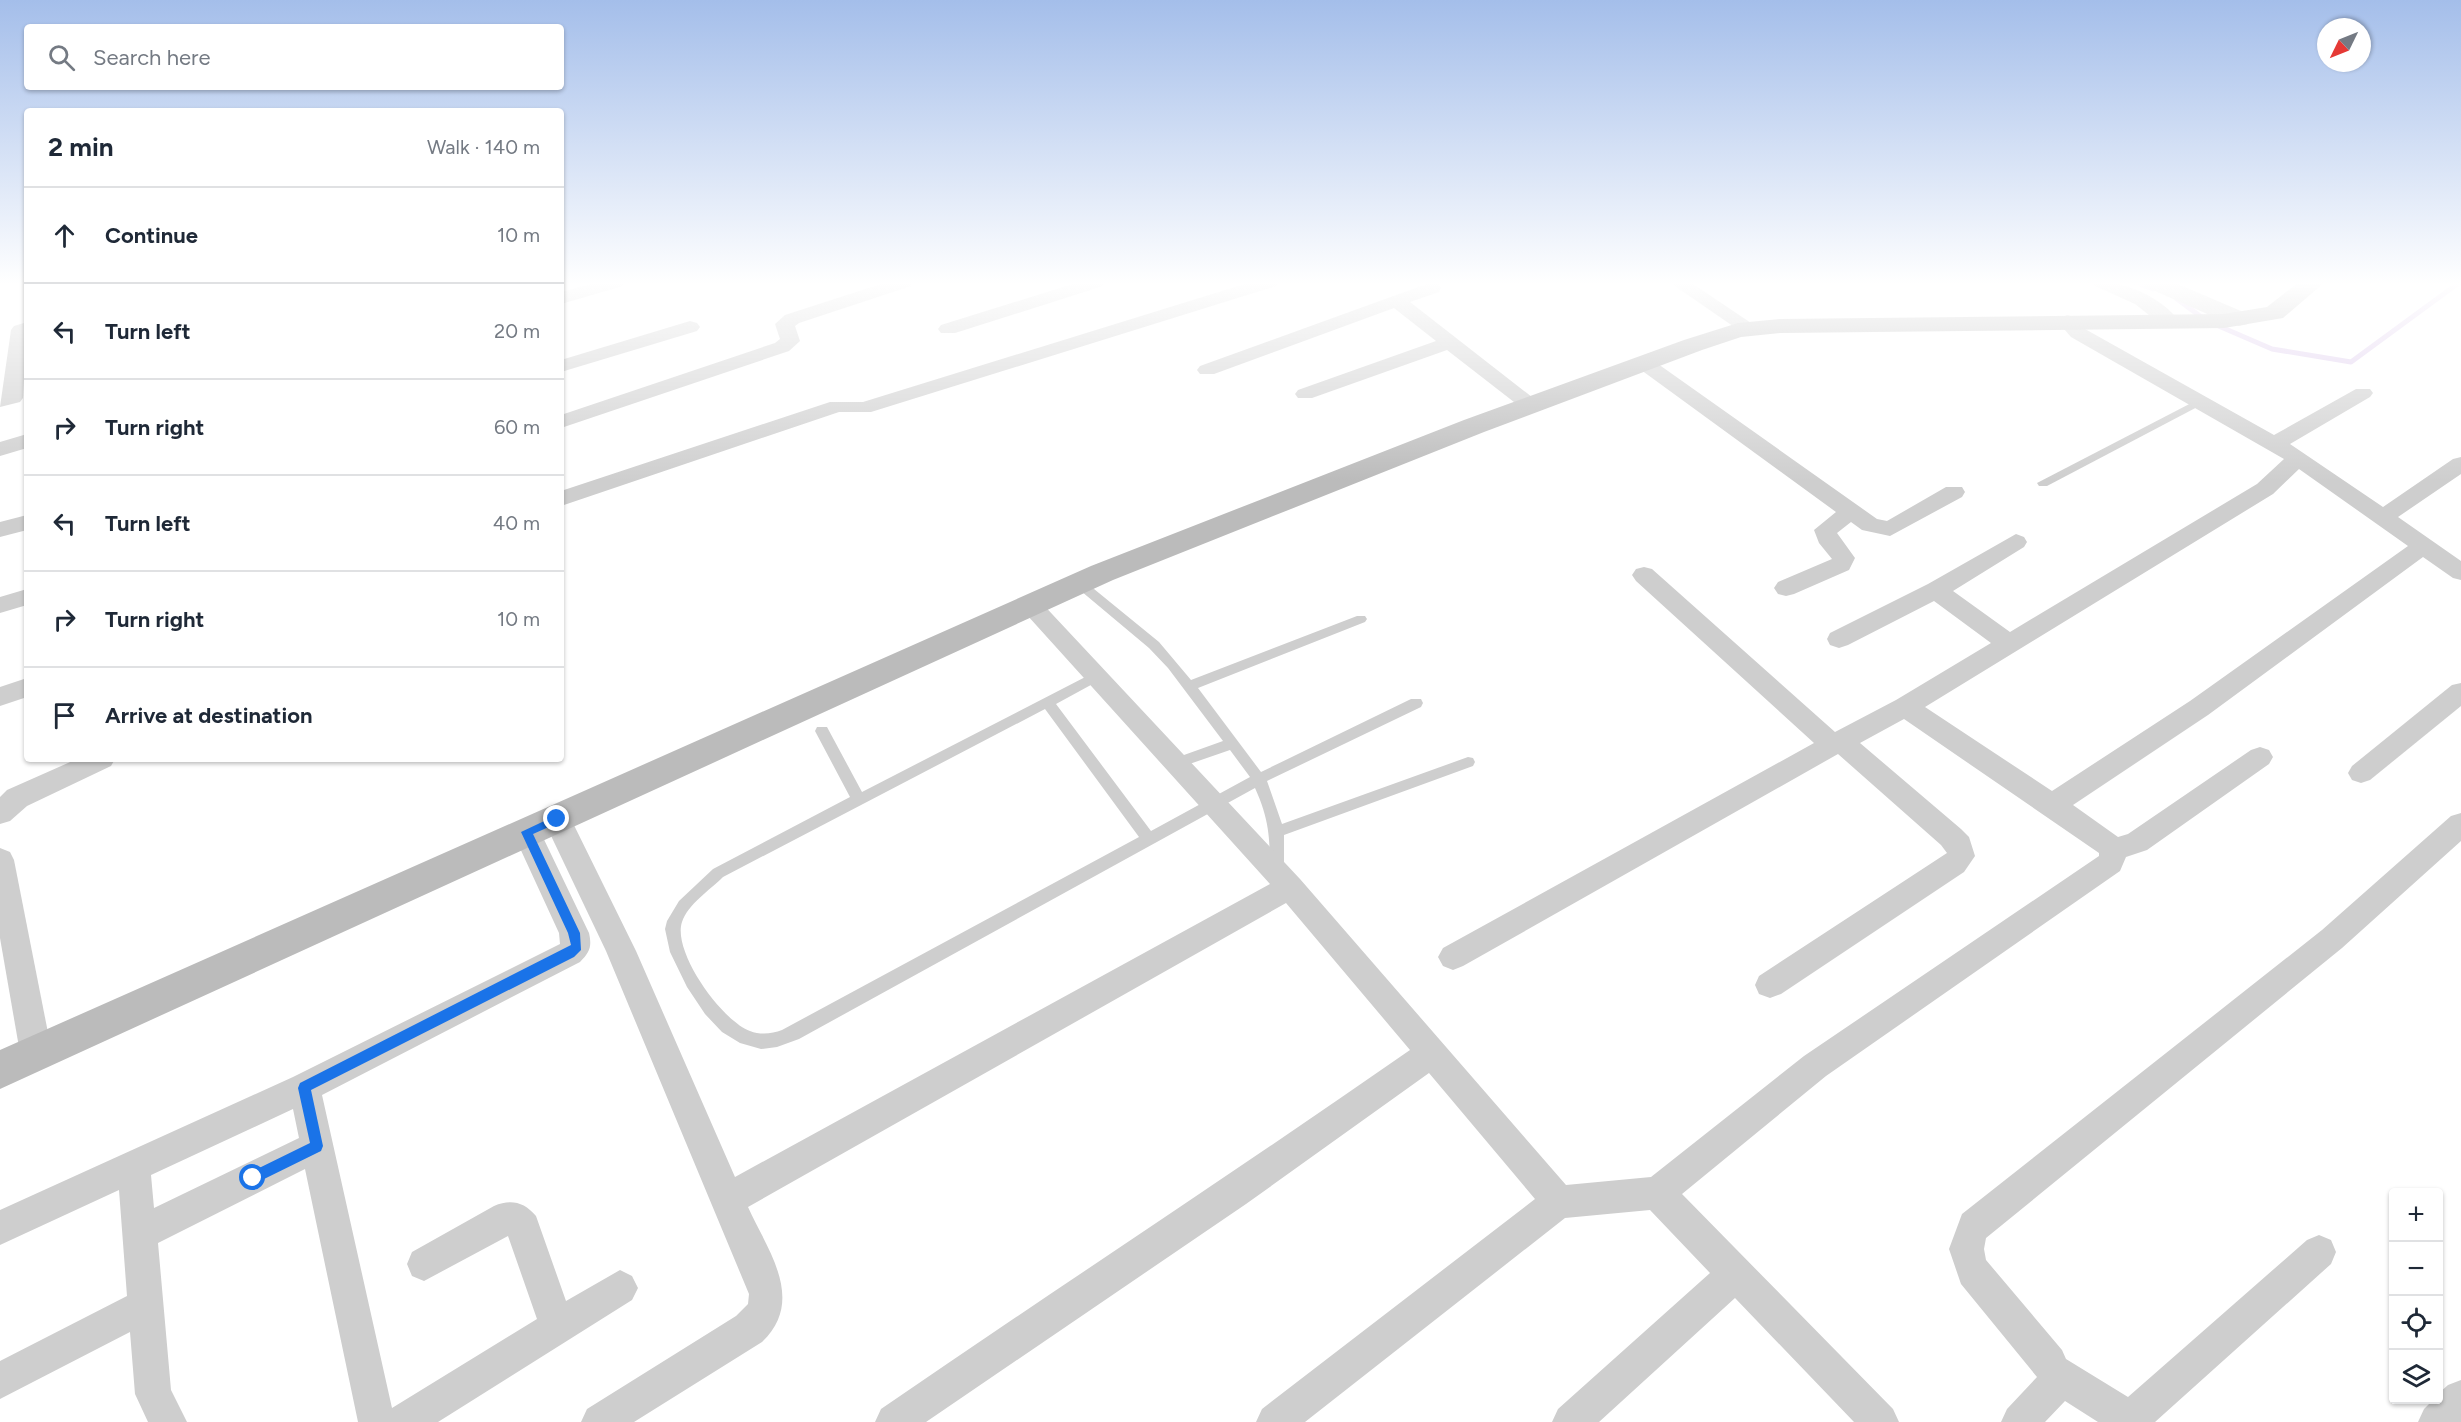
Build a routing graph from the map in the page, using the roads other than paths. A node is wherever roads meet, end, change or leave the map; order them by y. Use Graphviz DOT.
graph roads {
  1 [pos="21,348"];
  2 [pos="619,348"];
  3 [pos="777,348"];
  4 [pos="1056,348"];
  5 [pos="1266,348"];
  6 [pos="1435,348"];
  7 [pos="1457,348"];
  8 [pos="1686,348"];
  9 [pos="2105,348"];
  10 [pos="1644,363"];
  11 [pos="564,365"];
  12 [pos="1207,370"];
  13 [pos="2363,393"];
  14 [pos="1305,394"];
  15 [pos="13,398"];
  16 [pos="2199,402"];
  17 [pos="1530,405"];
  18 [pos="564,421"];
  19 [pos="24,442"];
  20 [pos="2273,444"];
  21 [pos="0,450"];
  22 [pos="2298,458"];
  23 [pos="2461,464"];
  24 [pos="2043,483"];
  25 [pos="1954,492"];
  26 [pos="564,498"];
  27 [pos="1851,512"];
  28 [pos="2385,516"];
  29 [pos="24,523"];
  30 [pos="0,530"];
  31 [pos="2016,542"];
  32 [pos="2424,545"];
  33 [pos="2459,568"];
  34 [pos="1644,575"];
  35 [pos="1079,583"];
  36 [pos="1786,588"];
  37 [pos="1936,590"];
  38 [pos="24,598"];
  39 [pos="0,605"];
  40 [pos="1030,605"];
  41 [pos="1361,619"];
  42 [pos="1839,639"];
  43 [pos="2009,644"];
  44 [pos="1095,677"];
  45 [pos="1191,685"];
  46 [pos="24,688"];
  47 [pos="2461,692"];
  48 [pos="0,697"];
  49 [pos="1047,702"];
  50 [pos="1416,703"];
  51 [pos="1905,707"];
  52 [pos="822,731"];
  53 [pos="1233,743"];
  54 [pos="1836,743"];
  55 [pos="2260,757"];
  56 [pos="95,762"];
  57 [pos="1468,762"];
  58 [pos="1175,764"];
  59 [pos="2361,773"];
  60 [pos="1259,779"];
  61 [pos="859,800"];
  62 [pos="1212,805"];
  63 [pos="2050,806"];
  64 [pos="0,813"];
  65 [pos="557,819"];
  66 [pos="2461,824"];
  67 [pos="526,832"];
  68 [pos="1277,832"];
  69 [pos="1149,839"];
  70 [pos="2113,850"];
  71 [pos="0,860"];
  72 [pos="1283,882"];
  73 [pos="1453,957"];
  74 [pos="1770,985"];
  75 [pos="36,1053"];
  76 [pos="1431,1053"];
  77 [pos="0,1070"];
  78 [pos="304,1088"];
  79 [pos="316,1146"];
  80 [pos="134,1166"];
  81 [pos="1657,1193"];
  82 [pos="727,1200"];
  83 [pos="1558,1202"];
  84 [pos="0,1228"];
  85 [pos="141,1233"];
  86 [pos="2319,1252"];
  87 [pos="424,1264"];
  88 [pos="1736,1274"];
  89 [pos="620,1288"];
  90 [pos="146,1305"];
  91 [pos="557,1325"];
  92 [pos="2054,1372"];
  93 [pos="0,1381"];
  94 [pos="2461,1398"];
  95 [pos="168,1422"];
  96 [pos="376,1422"];
  97 [pos="404,1422"];
  98 [pos="600,1422"];
  99 [pos="894,1422"];
  100 [pos="1275,1422"];
  101 [pos="1570,1422"];
  102 [pos="1880,1422"];
  103 [pos="2020,1422"];
  104 [pos="2437,1422"];
  1 -- 15 [label="street"];
  2 -- 11 [label="street"];
  3 -- 18 [label="street"];
  4 -- 26 [label="street"];
  5 -- 12 [label="street"];
  6 -- 14 [label="street"];
  7 -- 17 [label="street"];
  8 -- 10 [label="main road"];
  9 -- 16 [label="street"];
  10 -- 17 [label="main road"];
  10 -- 27 [label="street"];
  13 -- 20 [label="street"];
  16 -- 20 [label="street"];
  16 -- 24 [label="lane"];
  17 -- 35 [label="main road"];
  19 -- 21 [label="street"];
  20 -- 22 [label="street"];
  22 -- 28 [label="street"];
  22 -- 43 [label="street"];
  23 -- 28 [label="street"];
  25 -- 27 [label="street"];
  27 -- 36 [label="street"];
  28 -- 32 [label="street"];
  29 -- 30 [label="street"];
  31 -- 37 [label="street"];
  32 -- 33 [label="street"];
  32 -- 63 [label="street"];
  34 -- 54 [label="street"];
  35 -- 40 [label="main road"];
  35 -- 45 [label="lane"];
  37 -- 42 [label="street"];
  37 -- 43 [label="street"];
  38 -- 39 [label="street"];
  40 -- 44 [label="street"];
  40 -- 65 [label="main road"];
  41 -- 45 [label="lane"];
  43 -- 51 [label="street"];
  44 -- 49 [label="lane"];
  44 -- 58 [label="street"];
  45 -- 53 [label="lane"];
  46 -- 48 [label="street"];
  47 -- 59 [label="street"];
  49 -- 61 [label="lane"];
  49 -- 69 [label="lane"];
  50 -- 60 [label="lane"];
  51 -- 54 [label="street"];
  51 -- 63 [label="street"];
  52 -- 61 [label="lane"];
  53 -- 58 [label="lane"];
  53 -- 60 [label="lane"];
  54 -- 73 [label="street"];
  54 -- 74 [label="street"];
  55 -- 70 [label="street"];
  56 -- 64 [label="street"];
  57 -- 68 [label="lane"];
  58 -- 62 [label="street"];
  60 -- 62 [label="lane"];
  60 -- 68 [label="lane"];
  61 -- 69 [label="lane"];
  62 -- 69 [label="lane"];
  62 -- 72 [label="street"];
  63 -- 70 [label="street"];
  65 -- 67 [label="main road"];
  65 -- 82 [label="street"];
  66 -- 92 [label="street"];
  67 -- 75 [label="main road"];
  67 -- 78 [label="street"];
  68 -- 72 [label="lane"];
  70 -- 81 [label="street"];
  71 -- 75 [label="street"];
  72 -- 76 [label="street"];
  72 -- 82 [label="street"];
  75 -- 77 [label="main road"];
  76 -- 83 [label="street"];
  76 -- 99 [label="street"];
  78 -- 79 [label="street"];
  78 -- 80 [label="street"];
  79 -- 85 [label="street"];
  79 -- 96 [label="street"];
  80 -- 84 [label="street"];
  80 -- 85 [label="street"];
  81 -- 83 [label="street"];
  81 -- 88 [label="street"];
  82 -- 98 [label="street"];
  83 -- 100 [label="street"];
  85 -- 90 [label="street"];
  86 -- 92 [label="street"];
  87 -- 91 [label="street"];
  88 -- 101 [label="street"];
  88 -- 102 [label="street"];
  89 -- 91 [label="street"];
  90 -- 93 [label="street"];
  90 -- 95 [label="street"];
  91 -- 97 [label="street"];
  92 -- 103 [label="street"];
  94 -- 104 [label="street"];
}
